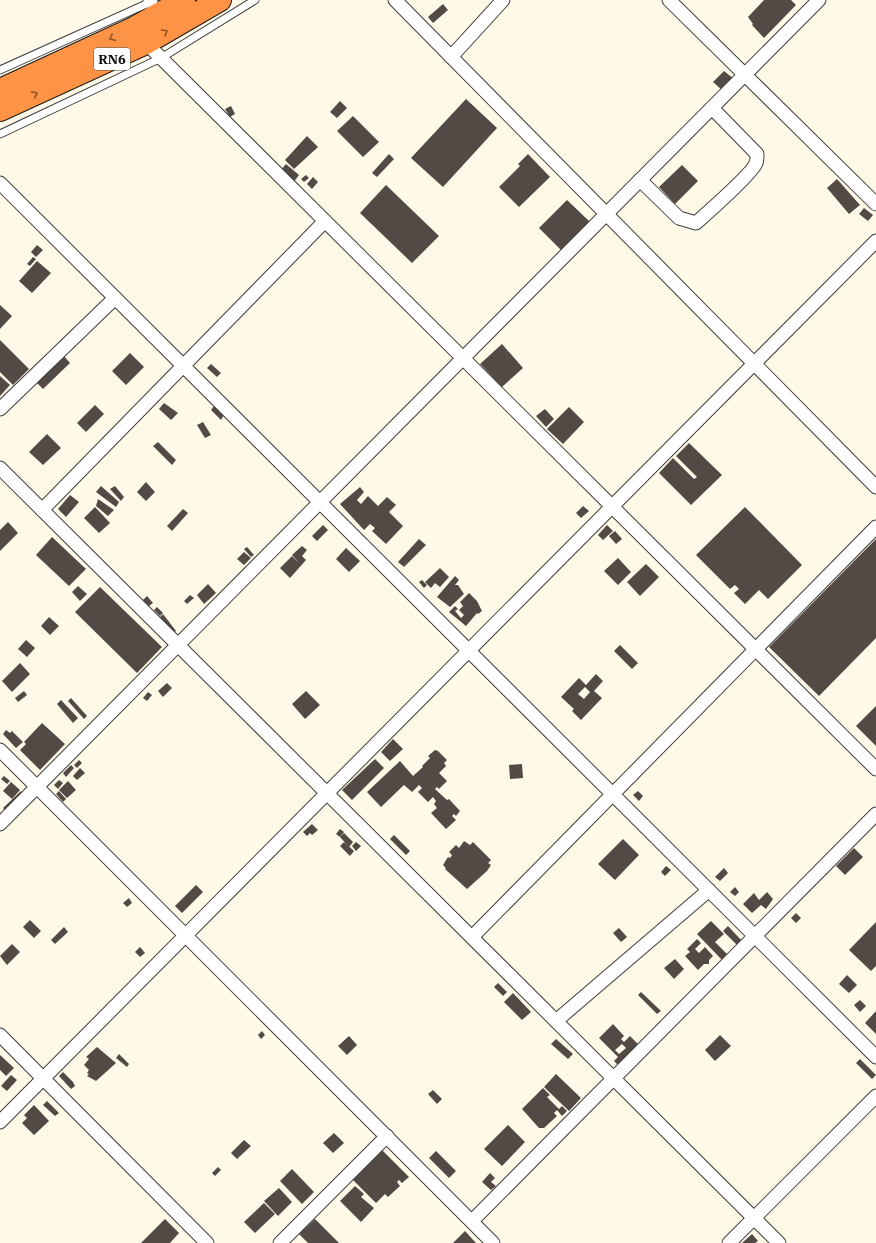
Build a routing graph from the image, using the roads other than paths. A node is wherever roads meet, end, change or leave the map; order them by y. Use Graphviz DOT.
graph roads {
  1 [pos="184,0"];
  2 [pos="220,0"];
  3 [pos="255,0"];
  4 [pos="395,0"];
  5 [pos="503,0"];
  6 [pos="669,0"];
  7 [pos="819,0"];
  8 [pos="152,1"];
  9 [pos="154,51"];
  10 [pos="451,57"];
  11 [pos="0,70"];
  12 [pos="745,74"];
  13 [pos="0,90"];
  14 [pos="712,108"];
  15 [pos="0,110"];
  16 [pos="0,134"];
  17 [pos="640,180"];
  18 [pos="0,183"];
  19 [pos="876,204"];
  20 [pos="606,214"];
  21 [pos="325,221"];
  22 [pos="876,241"];
  23 [pos="115,298"];
  24 [pos="463,358"];
  25 [pos="754,364"];
  26 [pos="184,366"];
  27 [pos="0,409"];
  28 [pos="0,468"];
  29 [pos="876,487"];
  30 [pos="320,502"];
  31 [pos="612,507"];
  32 [pos="42,510"];
  33 [pos="876,527"];
  34 [pos="178,645"];
  35 [pos="755,650"];
  36 [pos="469,651"];
  37 [pos="0,750"];
  38 [pos="876,770"];
  39 [pos="37,787"];
  40 [pos="327,793"];
  41 [pos="613,794"];
  42 [pos="876,814"];
  43 [pos="0,824"];
  44 [pos="709,890"];
  45 [pos="186,935"];
  46 [pos="755,936"];
  47 [pos="472,937"];
  48 [pos="556,1021"];
  49 [pos="1,1038"];
  50 [pos="876,1057"];
  51 [pos="43,1079"];
  52 [pos="613,1079"];
  53 [pos="876,1096"];
  54 [pos="0,1122"];
  55 [pos="387,1136"];
  56 [pos="754,1218"];
  57 [pos="472,1221"];
  58 [pos="207,1243"];
  59 [pos="280,1243"];
  60 [pos="493,1243"];
  61 [pos="729,1243"];
  62 [pos="779,1243"];
  1 -- 13 [label="highway, RN6, one-way"];
  9 -- 2 [label="highway, RN6, one-way"];
  3 -- 9 [label="lane"];
  4 -- 10 [label="street"];
  5 -- 10 [label="street"];
  6 -- 12 [label="street"];
  7 -- 12 [label="street"];
  8 -- 11 [label="lane"];
  15 -- 9 [label="highway, RN6, one-way"];
  9 -- 16 [label="lane"];
  9 -- 21 [label="street"];
  10 -- 20 [label="street"];
  12 -- 14 [label="street"];
  12 -- 19 [label="street"];
  14 -- 17 [label="street"];
  14 -- 17 [label="street"];
  17 -- 20 [label="street"];
  18 -- 23 [label="street"];
  20 -- 24 [label="street"];
  20 -- 25 [label="street"];
  21 -- 24 [label="street"];
  21 -- 26 [label="street"];
  22 -- 25 [label="street"];
  23 -- 26 [label="street"];
  23 -- 27 [label="street"];
  24 -- 30 [label="street"];
  24 -- 31 [label="street"];
  25 -- 29 [label="street"];
  25 -- 31 [label="street"];
  26 -- 30 [label="street"];
  26 -- 32 [label="street"];
  28 -- 32 [label="street"];
  30 -- 34 [label="street"];
  30 -- 36 [label="street"];
  31 -- 35 [label="street"];
  31 -- 36 [label="street"];
  32 -- 34 [label="street"];
  33 -- 35 [label="street"];
  34 -- 39 [label="street"];
  34 -- 40 [label="street"];
  35 -- 38 [label="street"];
  35 -- 41 [label="street"];
  36 -- 40 [label="street"];
  36 -- 41 [label="street"];
  37 -- 39 [label="street"];
  39 -- 43 [label="street"];
  39 -- 45 [label="street"];
  40 -- 45 [label="street"];
  40 -- 47 [label="street"];
  41 -- 44 [label="street"];
  41 -- 47 [label="street"];
  42 -- 46 [label="street"];
  44 -- 46 [label="street"];
  44 -- 48 [label="street"];
  45 -- 51 [label="street"];
  45 -- 55 [label="street"];
  46 -- 50 [label="street"];
  46 -- 52 [label="street"];
  47 -- 48 [label="street"];
  48 -- 52 [label="street"];
  49 -- 51 [label="street"];
  51 -- 54 [label="street"];
  51 -- 58 [label="street"];
  52 -- 56 [label="street"];
  52 -- 57 [label="street"];
  53 -- 56 [label="street"];
  55 -- 57 [label="street"];
  55 -- 59 [label="street"];
  56 -- 61 [label="street"];
  56 -- 62 [label="street"];
  57 -- 60 [label="street"];
}
